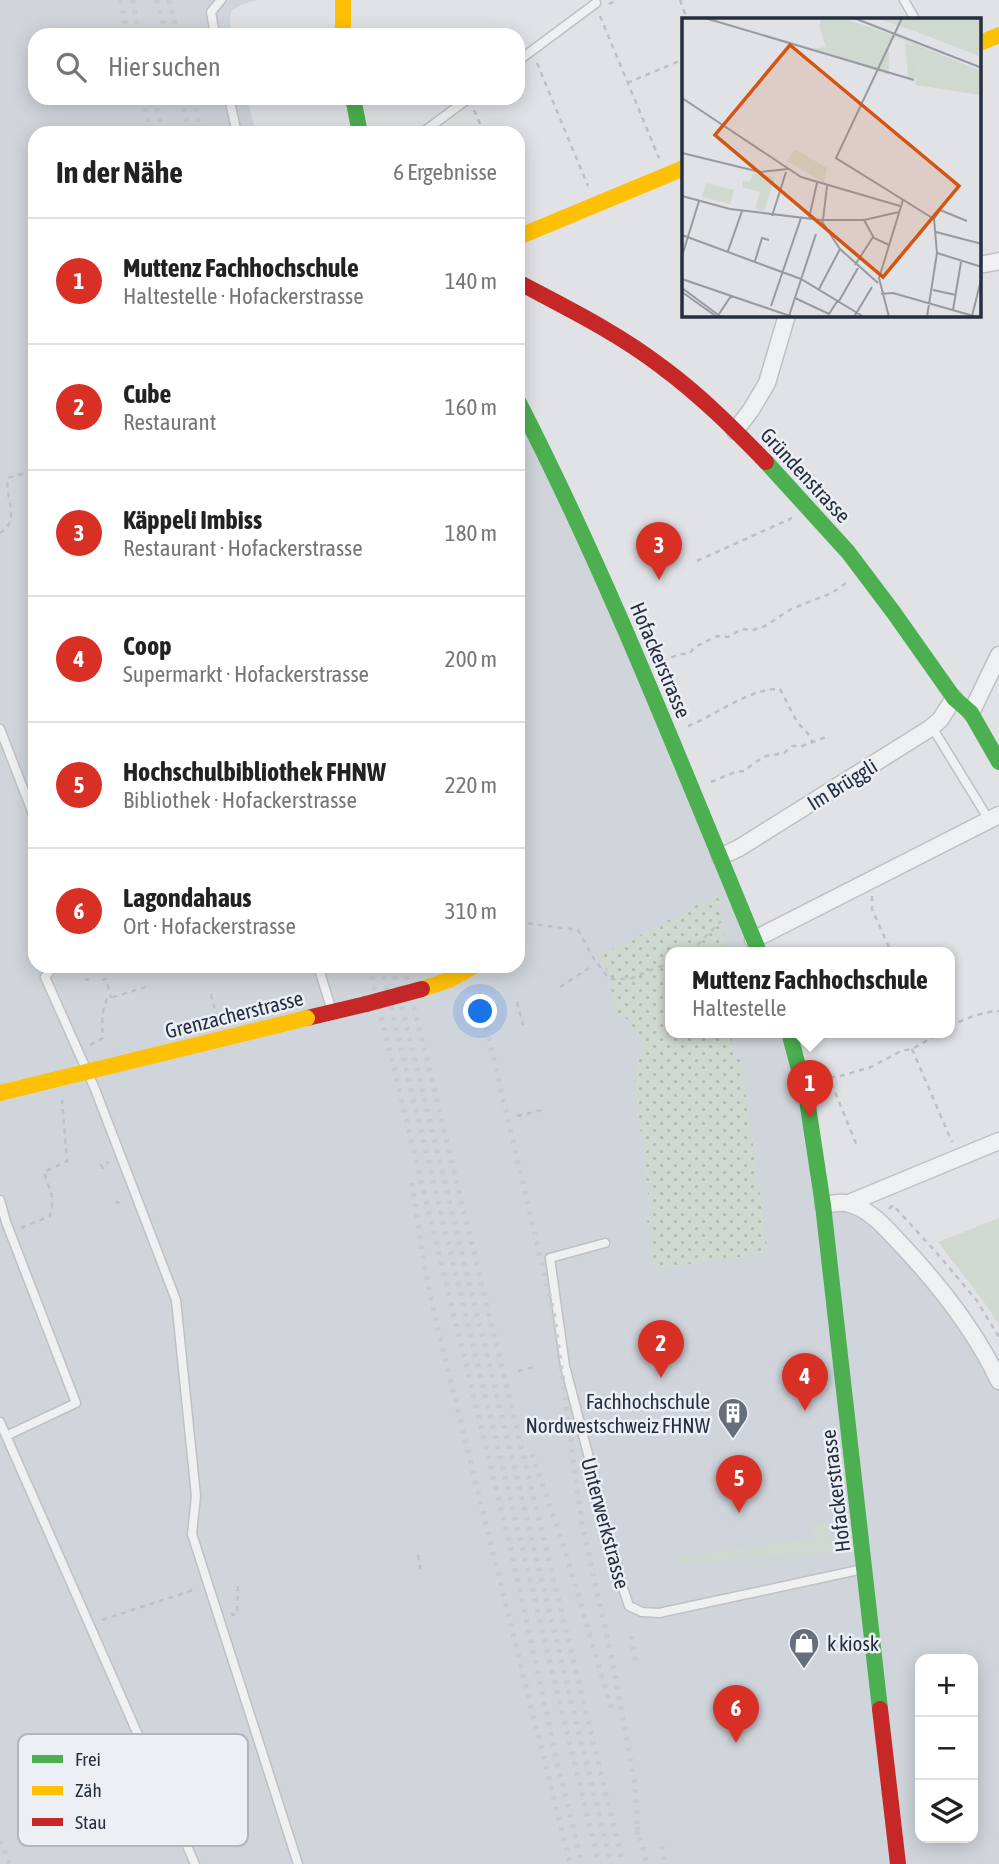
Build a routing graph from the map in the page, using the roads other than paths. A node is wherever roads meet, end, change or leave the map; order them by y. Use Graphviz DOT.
graph roads {
  1 [pos="221,0"];
  2 [pos="343,0"];
  3 [pos="904,0"];
  4 [pos="597,8"];
  5 [pos="914,18"];
  6 [pos="214,28"];
  7 [pos="343,28"];
  8 [pos="999,35"];
  9 [pos="982,42"];
  10 [pos="525,56"];
  11 [pos="231,105"];
  12 [pos="354,105"];
  13 [pos="460,105"];
  14 [pos="235,126"];
  15 [pos="359,126"];
  16 [pos="431,126"];
  17 [pos="682,169"];
  18 [pos="525,234"];
  19 [pos="525,286"];
  20 [pos="786,317"];
  21 [pos="525,414"];
  22 [pos="735,431"];
  23 [pos="999,655"];
  24 [pos="954,698"];
  25 [pos="971,713"];
  26 [pos="932,727"];
  27 [pos="0,729"];
  28 [pos="999,762"];
  29 [pos="28,801"];
  30 [pos="994,818"];
  31 [pos="720,857"];
  32 [pos="756,946"];
  33 [pos="49,973"];
  34 [pos="319,973"];
  35 [pos="462,973"];
  36 [pos="332,1011"];
  37 [pos="791,1038"];
  38 [pos="0,1093"];
  39 [pos="999,1141"];
  40 [pos="0,1200"];
  41 [pos="849,1203"];
  42 [pos="823,1205"];
  43 [pos="605,1244"];
  44 [pos="999,1381"];
  45 [pos="0,1422"];
  46 [pos="6,1436"];
  47 [pos="865,1568"];
  48 [pos="138,1734"];
  49 [pos="187,1846"];
  50 [pos="195,1864"];
  51 [pos="298,1864"];
  52 [pos="898,1864"];
  1 -- 6 [label="lane"];
  2 -- 7 [label="street"];
  3 -- 5 [label="lane"];
  4 -- 10 [label="lane"];
  8 -- 9 [label="street"];
  11 -- 14 [label="lane"];
  12 -- 15 [label="street"];
  13 -- 16 [label="lane"];
  17 -- 18 [label="street"];
  19 -- 22 [label="street, Gründenstrasse"];
  20 -- 22 [label="street"];
  21 -- 31 [label="street, Hofackerstrasse"];
  22 -- 24 [label="street, Gründenstrasse"];
  23 -- 25 [label="street"];
  24 -- 25 [label="street, Gründenstrasse"];
  24 -- 26 [label="street, Im Brüggli"];
  25 -- 28 [label="street, Gründenstrasse"];
  26 -- 30 [label="lane"];
  26 -- 31 [label="street, Im Brüggli"];
  27 -- 29 [label="lane"];
  30 -- 32 [label="street, Hofackerstrasse"];
  31 -- 32 [label="street, Hofackerstrasse"];
  33 -- 51 [label="lane"];
  34 -- 36 [label="lane"];
  35 -- 36 [label="street, Grenzacherstrasse, bridge"];
  36 -- 38 [label="street, Grenzacherstrasse, bridge"];
  37 -- 42 [label="street, Hofackerstrasse"];
  39 -- 41 [label="street"];
  40 -- 46 [label="lane"];
  41 -- 42 [label="street"];
  41 -- 44 [label="street"];
  42 -- 47 [label="street, Hofackerstrasse"];
  43 -- 47 [label="lane, Unterwerkstrasse"];
  45 -- 46 [label="lane"];
  46 -- 48 [label="lane"];
  47 -- 52 [label="street, Hofackerstrasse"];
  49 -- 50 [label="lane"];
}
